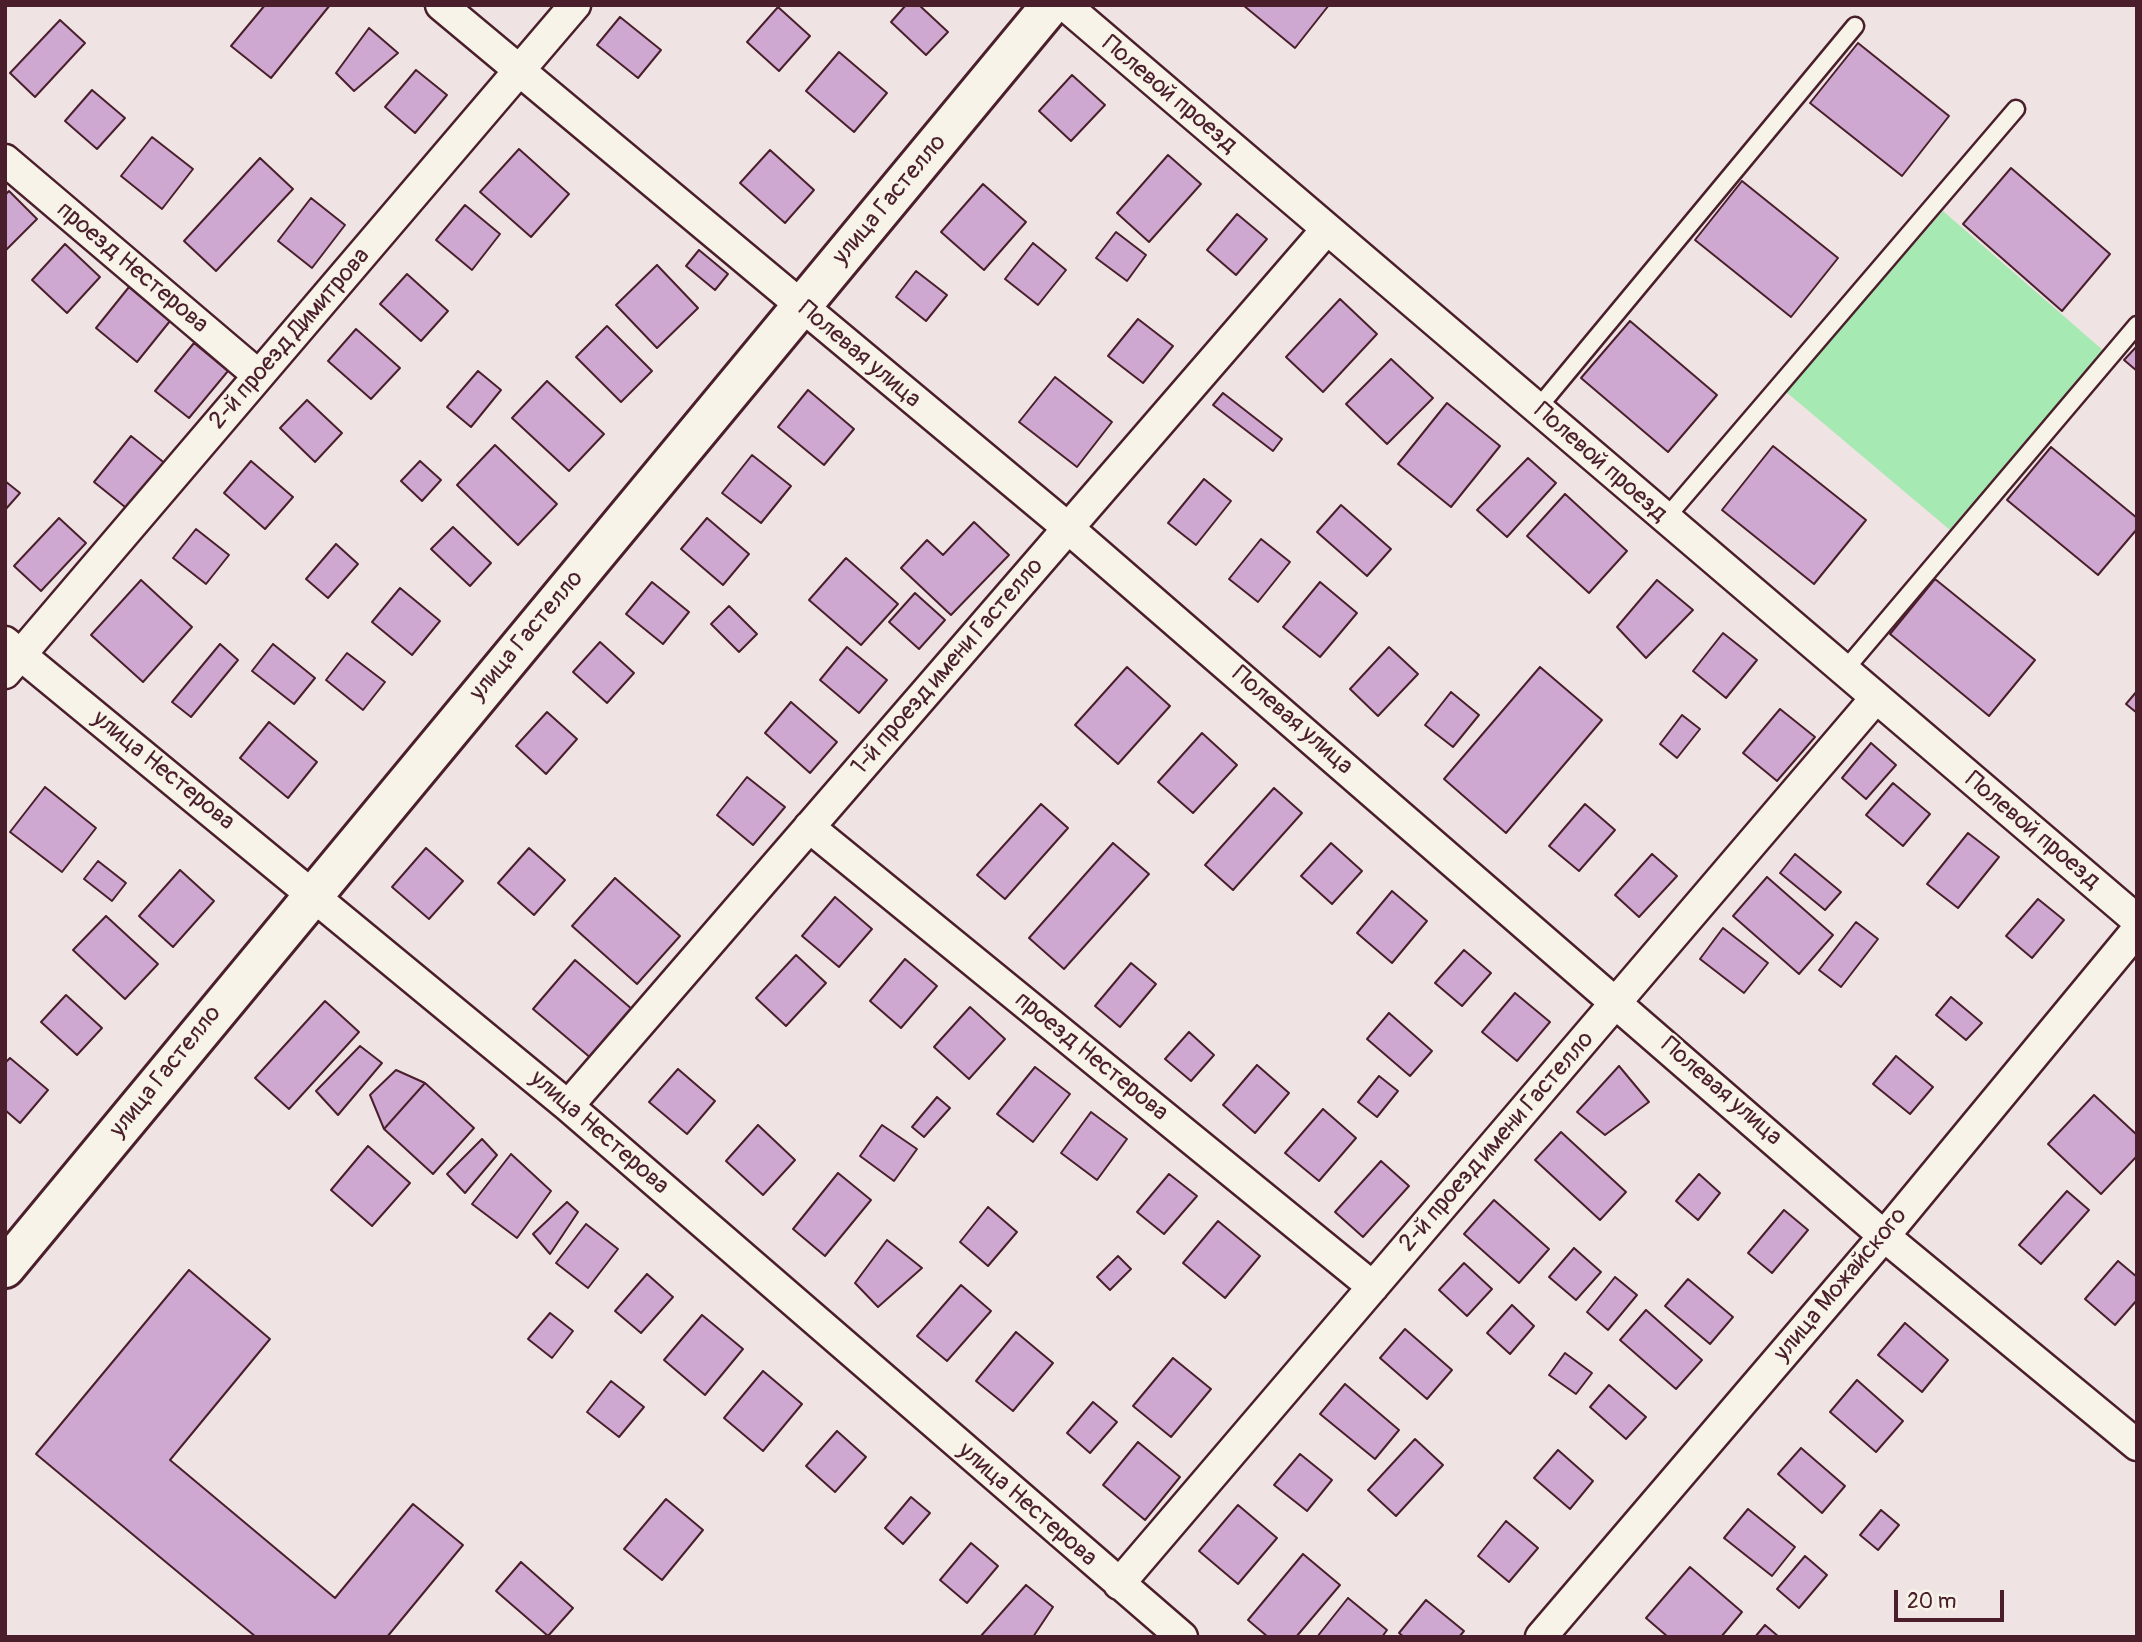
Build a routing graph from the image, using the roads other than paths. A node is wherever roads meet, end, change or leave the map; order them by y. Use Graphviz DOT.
graph roads {
  1 [pos="441,5"];
  2 [pos="575,5"];
  3 [pos="1051,5"];
  4 [pos="1065,5"];
  5 [pos="1855,26"];
  6 [pos="520,71"];
  7 [pos="2015,109"];
  8 [pos="5,160"];
  9 [pos="1326,229"];
  10 [pos="801,308"];
  11 [pos="2137,326"];
  12 [pos="258,375"];
  13 [pos="1537,409"];
  14 [pos="1665,519"];
  15 [pos="1068,528"];
  16 [pos="10,657"];
  17 [pos="1843,672"];
  18 [pos="1875,699"];
  19 [pos="809,827"];
  20 [pos="313,893"];
  21 [pos="2137,920"];
  22 [pos="2137,929"];
  23 [pos="1617,1001"];
  24 [pos="568,1106"];
  25 [pos="1884,1236"];
  26 [pos="5,1268"];
  27 [pos="1373,1287"];
  28 [pos="2137,1445"];
  29 [pos="1119,1584"];
  30 [pos="1182,1637"];
  31 [pos="1541,1637"];
  1 -- 6 [label="street, Полевая улица"];
  2 -- 6 [label="street, 2-й проезд Димитрова"];
  3 -- 10 [label="street, улица Гастелло"];
  4 -- 9 [label="street, Полевой проезд"];
  5 -- 13 [label="lane"];
  6 -- 10 [label="street, Полевая улица"];
  6 -- 12 [label="street, 2-й проезд Димитрова"];
  7 -- 14 [label="lane"];
  8 -- 12 [label="street, проезд Нестерова"];
  9 -- 13 [label="street, Полевой проезд"];
  9 -- 15 [label="street, 1-й проезд имени Гастелло"];
  10 -- 15 [label="street, Полевая улица"];
  10 -- 20 [label="street, улица Гастелло"];
  11 -- 17 [label="lane"];
  12 -- 16 [label="street, 2-й проезд Димитрова"];
  13 -- 14 [label="street, Полевой проезд"];
  14 -- 17 [label="street, Полевой проезд"];
  15 -- 19 [label="street, 1-й проезд имени Гастелло"];
  15 -- 23 [label="street, Полевая улица"];
  16 -- 20 [label="street, улица Нестерова"];
  17 -- 18 [label="street, Полевой проезд"];
  18 -- 21 [label="street, Полевой проезд"];
  18 -- 23 [label="street, 2-й проезд имени Гастелло"];
  19 -- 24 [label="street, 1-й проезд имени Гастелло"];
  19 -- 27 [label="street, проезд Нестерова"];
  20 -- 24 [label="street, улица Нестерова"];
  20 -- 26 [label="street, улица Гастелло"];
  22 -- 25 [label="street, улица Можайского"];
  23 -- 25 [label="street, Полевая улица"];
  23 -- 27 [label="street, 2-й проезд имени Гастелло"];
  24 -- 29 [label="street, улица Нестерова"];
  25 -- 28 [label="street, Полевая улица"];
  25 -- 31 [label="street, улица Можайского"];
  27 -- 29 [label="street, 2-й проезд имени Гастелло"];
  29 -- 30 [label="street, улица Нестерова"];
}
